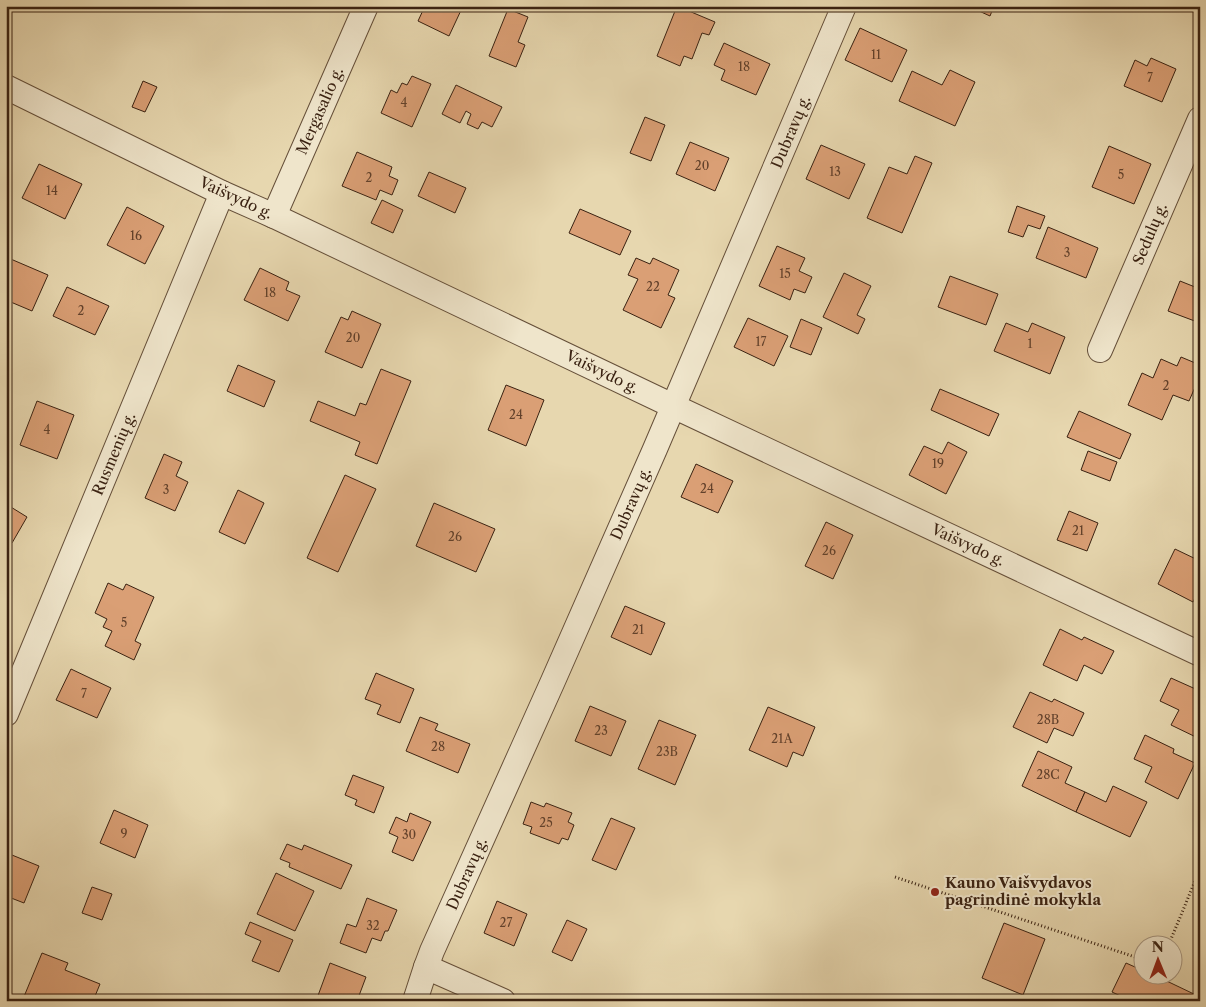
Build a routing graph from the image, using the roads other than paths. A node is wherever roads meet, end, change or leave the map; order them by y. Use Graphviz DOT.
graph roads {
  1 [pos="366,6"];
  2 [pos="844,6"];
  3 [pos="6,87"];
  4 [pos="1200,119"];
  5 [pos="222,193"];
  6 [pos="274,216"];
  7 [pos="1100,350"];
  8 [pos="673,406"];
  9 [pos="1200,654"];
  10 [pos="6,714"];
  11 [pos="426,967"];
  12 [pos="415,1001"];
  13 [pos="503,1001"];
  1 -- 6 [label="street, Mergasalio g."];
  2 -- 8 [label="street, Dubravų g."];
  3 -- 5 [label="street, Vaišvydo g."];
  4 -- 7 [label="street, Sedulų g."];
  5 -- 6 [label="street, Vaišvydo g."];
  5 -- 10 [label="street, Rusmenių g."];
  6 -- 8 [label="street, Vaišvydo g."];
  8 -- 9 [label="street, Vaišvydo g."];
  8 -- 11 [label="street, Dubravų g."];
  11 -- 12 [label="street, Dubravų g."];
  11 -- 13 [label="street"];
}
